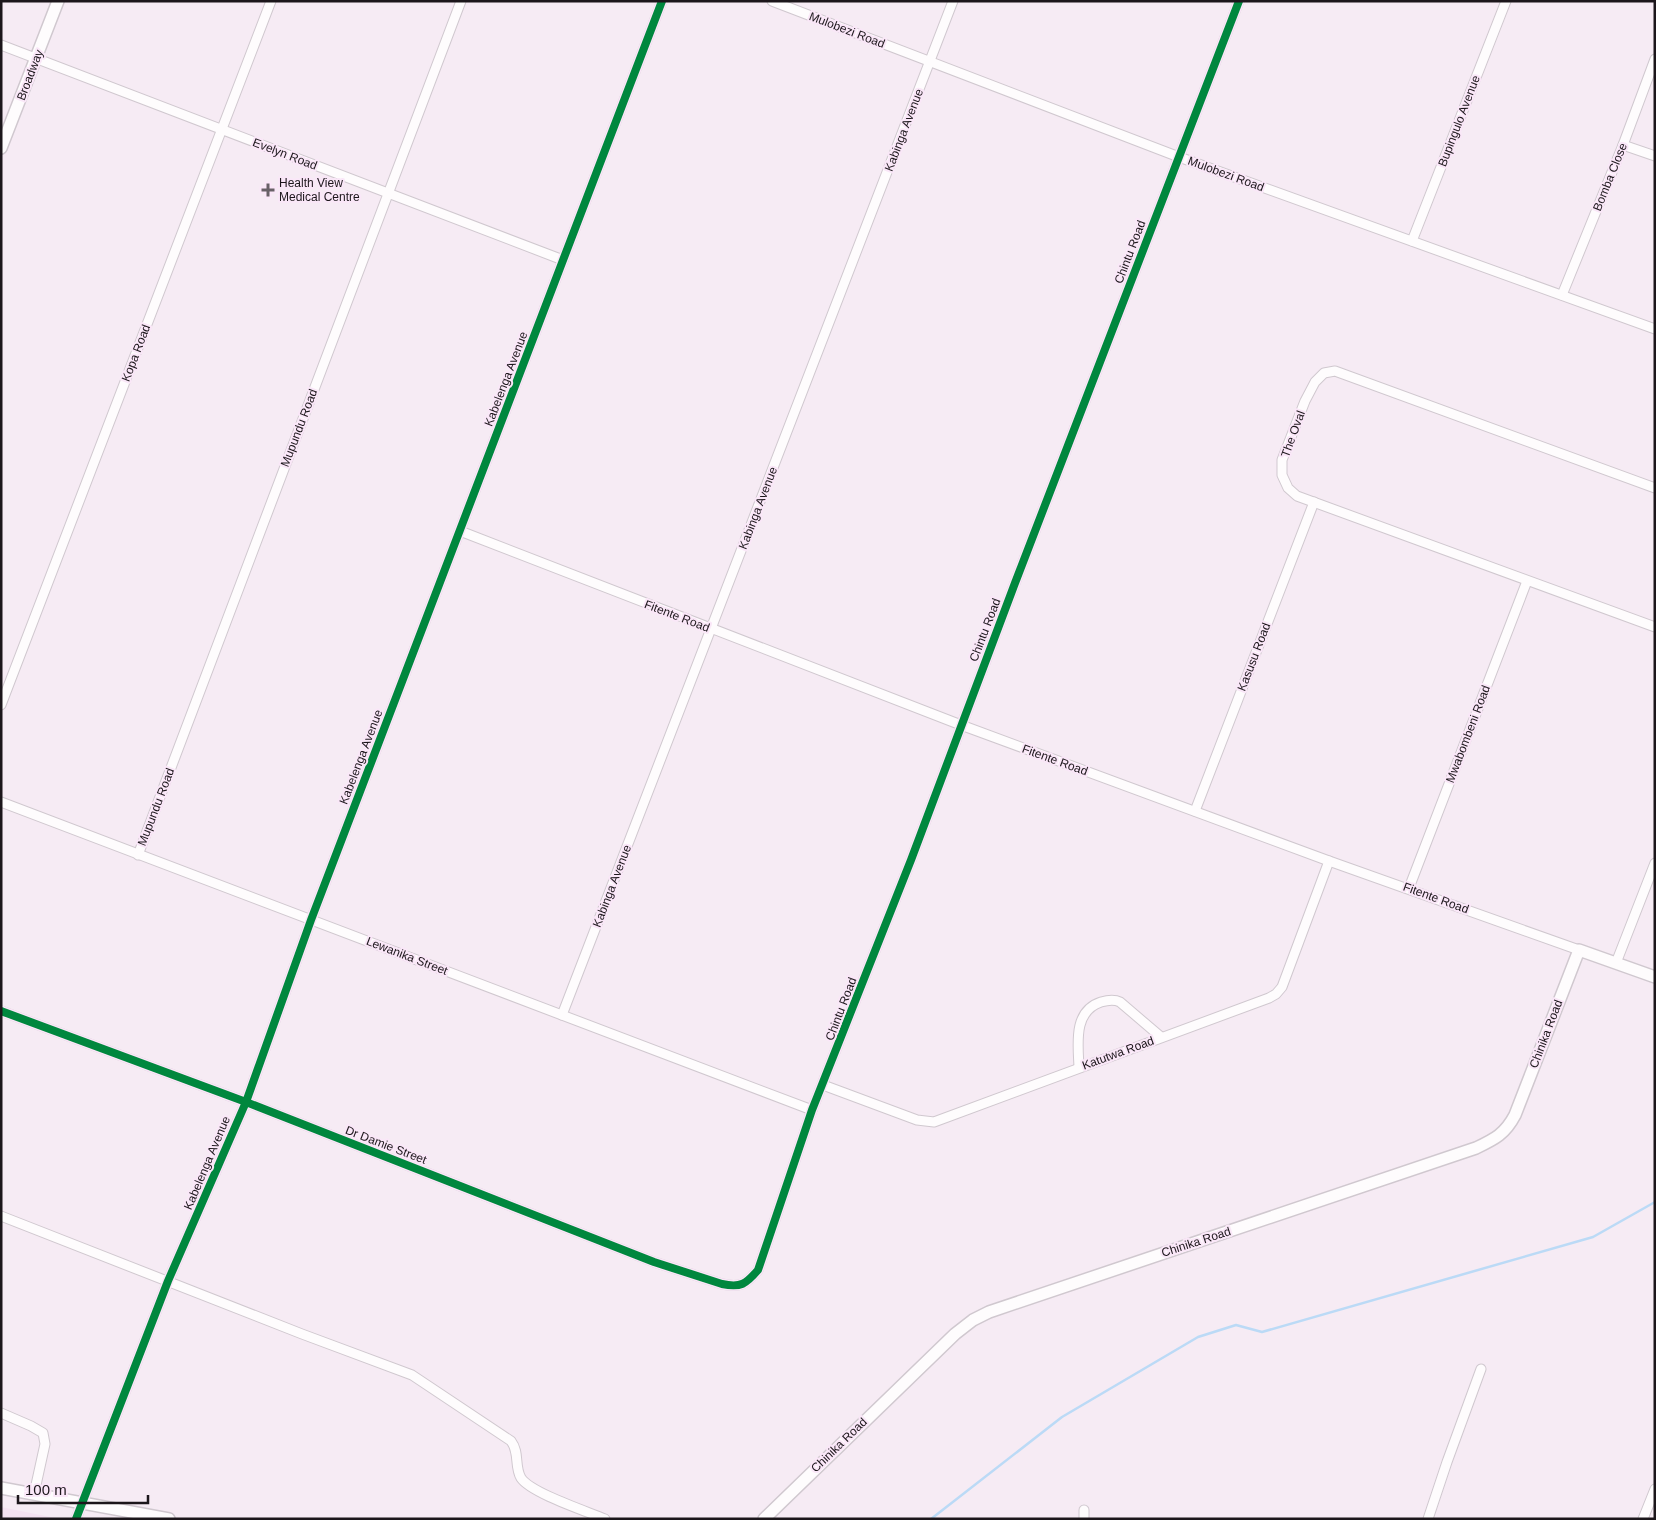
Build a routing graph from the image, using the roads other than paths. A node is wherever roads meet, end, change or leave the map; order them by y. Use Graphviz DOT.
graph roads {
  1 [pos="58,1"];
  2 [pos="271,1"];
  3 [pos="461,1"];
  4 [pos="662,1"];
  5 [pos="772,1"];
  6 [pos="953,1"];
  7 [pos="1238,1"];
  8 [pos="1506,1"];
  9 [pos="1,45"];
  10 [pos="36,58"];
  11 [pos="1655,59"];
  12 [pos="929,62"];
  13 [pos="221,130"];
  14 [pos="1623,145"];
  15 [pos="1,148"];
  16 [pos="1655,156"];
  17 [pos="1178,157"];
  18 [pos="387,193"];
  19 [pos="1412,241"];
  20 [pos="563,260"];
  21 [pos="1562,295"];
  22 [pos="1655,329"];
  23 [pos="1655,488"];
  24 [pos="1314,502"];
  25 [pos="460,531"];
  26 [pos="1527,581"];
  27 [pos="1655,627"];
  28 [pos="711,629"];
  29 [pos="1,705"];
  30 [pos="961,725"];
  31 [pos="1,802"];
  32 [pos="1195,811"];
  33 [pos="138,855"];
  34 [pos="1329,860"];
  35 [pos="1655,863"];
  36 [pos="1409,888"];
  37 [pos="311,920"];
  38 [pos="1579,950"];
  39 [pos="1616,963"];
  40 [pos="1655,977"];
  41 [pos="1,1011"];
  42 [pos="562,1015"];
  43 [pos="1161,1037"];
  44 [pos="1079,1068"];
  45 [pos="823,1085"];
  46 [pos="246,1102"];
  47 [pos="812,1110"];
  48 [pos="1,1216"];
  49 [pos="758,1270"];
  50 [pos="168,1281"];
  51 [pos="1481,1369"];
  52 [pos="1,1413"];
  53 [pos="1,1488"];
  54 [pos="1655,1489"];
  55 [pos="34,1494"];
  56 [pos="82,1503"];
  57 [pos="76,1519"];
  58 [pos="169,1519"];
  59 [pos="604,1519"];
  60 [pos="764,1519"];
  61 [pos="1428,1519"];
  62 [pos="1643,1519"];
  1 -- 10 [label="main road, Broadway"];
  2 -- 13 [label="street, Kopa Road"];
  3 -- 18 [label="street, Mupundu Road"];
  4 -- 20 [label="street, Kabelenga Avenue"];
  5 -- 12 [label="street, Mulobezi Road"];
  6 -- 12 [label="street, Kabinga Avenue"];
  7 -- 17 [label="street, Chintu Road"];
  8 -- 19 [label="street, Bupingulo Avenue"];
  9 -- 10 [label="street, Evelyn Road"];
  10 -- 13 [label="street, Evelyn Road"];
  10 -- 15 [label="main road, Broadway"];
  11 -- 14 [label="street, Bomba Close"];
  12 -- 17 [label="street, Mulobezi Road"];
  12 -- 28 [label="street, Kabinga Avenue"];
  13 -- 18 [label="street, Evelyn Road"];
  13 -- 29 [label="street, Kopa Road"];
  14 -- 16 [label="street"];
  14 -- 21 [label="street, Bomba Close"];
  17 -- 19 [label="street, Mulobezi Road"];
  17 -- 30 [label="street, Chintu Road"];
  18 -- 20 [label="street, Evelyn Road"];
  18 -- 33 [label="street, Mupundu Road"];
  19 -- 21 [label="street, Mulobezi Road"];
  20 -- 25 [label="street, Kabelenga Avenue"];
  21 -- 22 [label="street, Mulobezi Road"];
  23 -- 24 [label="street, The Oval"];
  24 -- 26 [label="street, The Oval"];
  24 -- 32 [label="street, Kasusu Road"];
  25 -- 28 [label="street, Fitente Road"];
  25 -- 37 [label="street, Kabelenga Avenue"];
  26 -- 27 [label="street, The Oval"];
  26 -- 36 [label="street, Mwabombeni Road"];
  28 -- 30 [label="street, Fitente Road"];
  28 -- 42 [label="street, Kabinga Avenue"];
  30 -- 32 [label="street, Fitente Road"];
  30 -- 45 [label="street, Chintu Road"];
  31 -- 33 [label="street, Lewanika Street"];
  32 -- 34 [label="street, Fitente Road"];
  33 -- 37 [label="street, Lewanika Street"];
  34 -- 36 [label="street, Fitente Road"];
  34 -- 43 [label="street, Katutwa Road"];
  35 -- 39 [label="street"];
  36 -- 38 [label="street, Fitente Road"];
  37 -- 42 [label="street, Lewanika Street"];
  37 -- 46 [label="street, Kabelenga Avenue"];
  38 -- 39 [label="main road, Fitente Road"];
  38 -- 60 [label="main road, Chinika Road"];
  39 -- 40 [label="main road, Fitente Road"];
  41 -- 46 [label="street, Dr Damie Street"];
  42 -- 47 [label="street, Lewanika Street"];
  43 -- 44 [label="street, Katutwa Road"];
  43 -- 44 [label="street"];
  44 -- 45 [label="street, Katutwa Road"];
  45 -- 47 [label="street, Chintu Road"];
  46 -- 49 [label="street, Dr Damie Street"];
  46 -- 50 [label="street, Kabelenga Avenue"];
  47 -- 49 [label="street, Chintu Road"];
  48 -- 50 [label="street"];
  50 -- 56 [label="street, Kabelenga Avenue"];
  50 -- 59 [label="street"];
  51 -- 61 [label="street"];
  52 -- 55 [label="street"];
  53 -- 55 [label="main road"];
  54 -- 62 [label="street"];
  55 -- 56 [label="main road"];
  56 -- 57 [label="street, Kabelenga Avenue"];
  56 -- 58 [label="main road"];
}
